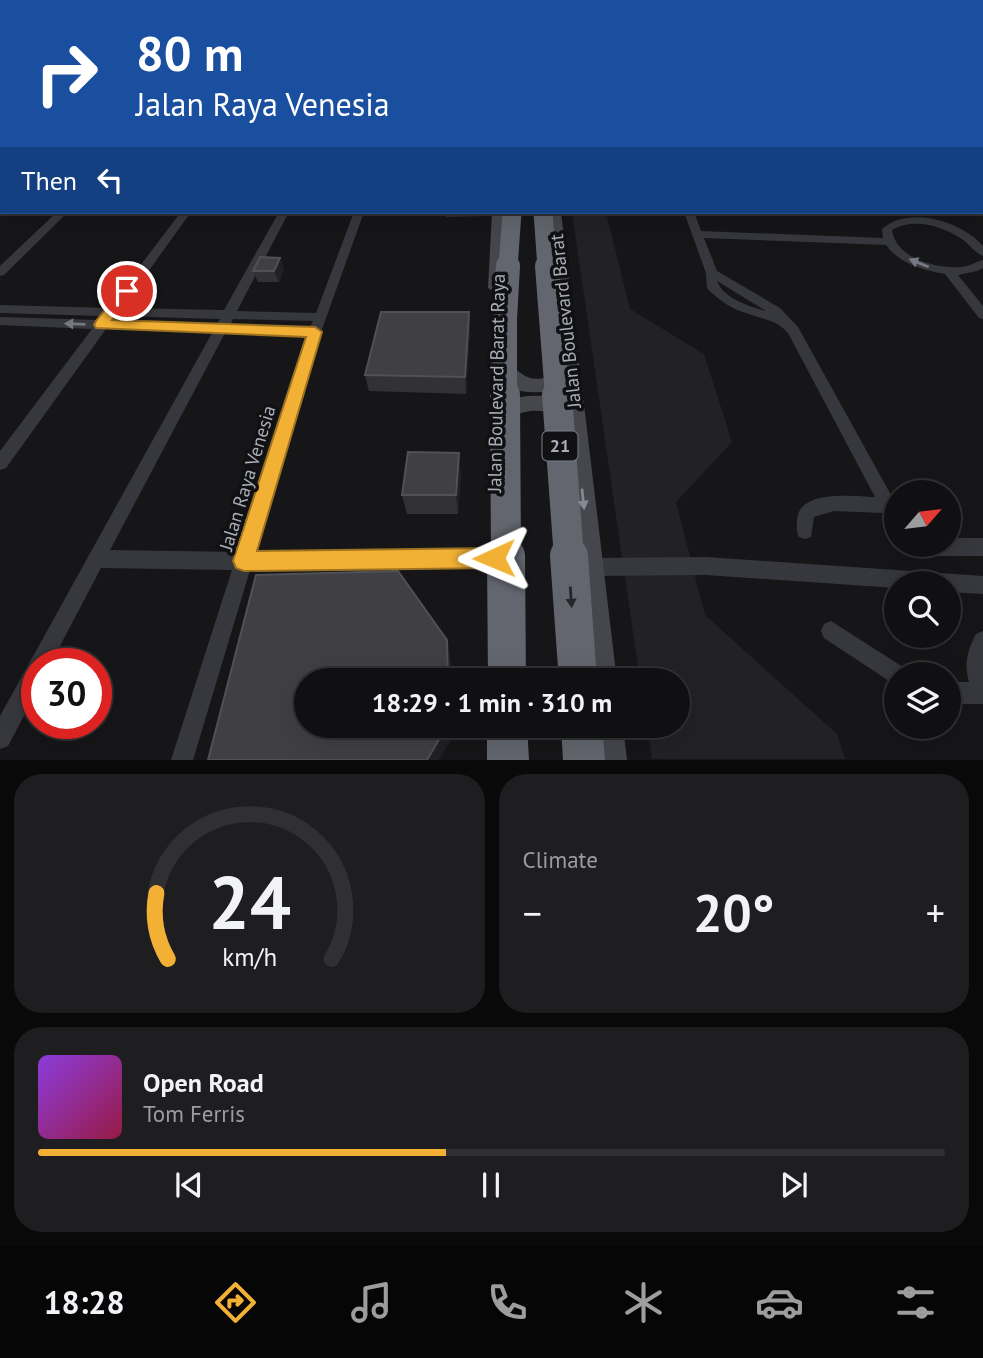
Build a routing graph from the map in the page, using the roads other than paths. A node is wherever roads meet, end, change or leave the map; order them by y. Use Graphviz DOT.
graph roads {
  1 [pos="61,214"];
  2 [pos="184,214"];
  3 [pos="283,214"];
  4 [pos="358,214"];
  5 [pos="499,214"];
  6 [pos="512,214"];
  7 [pos="542,214"];
  8 [pos="554,214"];
  9 [pos="690,214"];
  10 [pos="907,216"];
  11 [pos="696,234"];
  12 [pos="889,242"];
  13 [pos="982,249"];
  14 [pos="983,263"];
  15 [pos="949,271"];
  16 [pos="0,272"];
  17 [pos="0,309"];
  18 [pos="112,310"];
  19 [pos="983,315"];
  20 [pos="0,321"];
  21 [pos="226,322"];
  22 [pos="317,324"];
  23 [pos="101,325"];
  24 [pos="495,366"];
  25 [pos="571,374"];
  26 [pos="494,413"];
  27 [pos="574,414"];
  28 [pos="0,463"];
  29 [pos="884,500"];
  30 [pos="884,512"];
  31 [pos="805,531"];
  32 [pos="961,547"];
  33 [pos="983,547"];
  34 [pos="494,558"];
  35 [pos="97,559"];
  36 [pos="248,561"];
  37 [pos="590,567"];
  38 [pos="983,585"];
  39 [pos="831,631"];
  40 [pos="983,641"];
  41 [pos="48,648"];
  42 [pos="884,666"];
  43 [pos="497,668"];
  44 [pos="507,668"];
  45 [pos="577,668"];
  46 [pos="602,668"];
  47 [pos="961,693"];
  48 [pos="983,693"];
  49 [pos="21,699"];
  50 [pos="0,738"];
  51 [pos="498,738"];
  52 [pos="507,738"];
  53 [pos="582,738"];
  54 [pos="609,738"];
  55 [pos="182,760"];
  56 [pos="498,760"];
  57 [pos="508,760"];
  58 [pos="584,760"];
  59 [pos="612,760"];
  1 -- 16 [label="street"];
  2 -- 18 [label="street"];
  3 -- 21 [label="street"];
  4 -- 22 [label="street, Jalan Raya Venesia"];
  5 -- 24 [label="main road, Jalan Boulevard Barat Raya"];
  6 -- 44 [label="highway, bridge"];
  7 -- 45 [label="highway, 21, one-way, bridge"];
  8 -- 25 [label="main road, Jalan Boulevard Barat"];
  9 -- 11 [label="street"];
  10 -- 12 [label="street"];
  10 -- 13 [label="street"];
  11 -- 12 [label="street"];
  11 -- 29 [label="street"];
  15 -- 12 [label="street, one-way"];
  14 -- 15 [label="street"];
  15 -- 19 [label="street"];
  17 -- 18 [label="street"];
  18 -- 21 [label="street"];
  18 -- 23 [label="street"];
  23 -- 20 [label="street, one-way"];
  21 -- 22 [label="street"];
  21 -- 23 [label="street"];
  21 -- 35 [label="street"];
  22 -- 36 [label="street, Jalan Raya Venesia"];
  23 -- 28 [label="street"];
  24 -- 25 [label="main road"];
  24 -- 26 [label="main road, Jalan Boulevard Barat Raya"];
  25 -- 27 [label="main road, Jalan Boulevard Barat"];
  26 -- 27 [label="main road"];
  26 -- 34 [label="main road, Jalan Boulevard Barat Raya"];
  27 -- 37 [label="main road, Jalan Boulevard Barat, one-way"];
  30 -- 31 [label="street"];
  32 -- 33 [label="street"];
  34 -- 36 [label="street"];
  34 -- 43 [label="main road, Jalan Boulevard Barat Raya"];
  35 -- 36 [label="street"];
  35 -- 41 [label="street"];
  36 -- 55 [label="street, Jalan Raya Venesia"];
  37 -- 38 [label="street"];
  37 -- 46 [label="main road, Jalan Boulevard Barat"];
  39 -- 42 [label="street"];
  40 -- 48 [label="street"];
  47 -- 48 [label="street"];
  49 -- 50 [label="street"];
  51 -- 56 [label="main road"];
  52 -- 57 [label="highway"];
  53 -- 58 [label="highway"];
  54 -- 59 [label="main road"];
}
